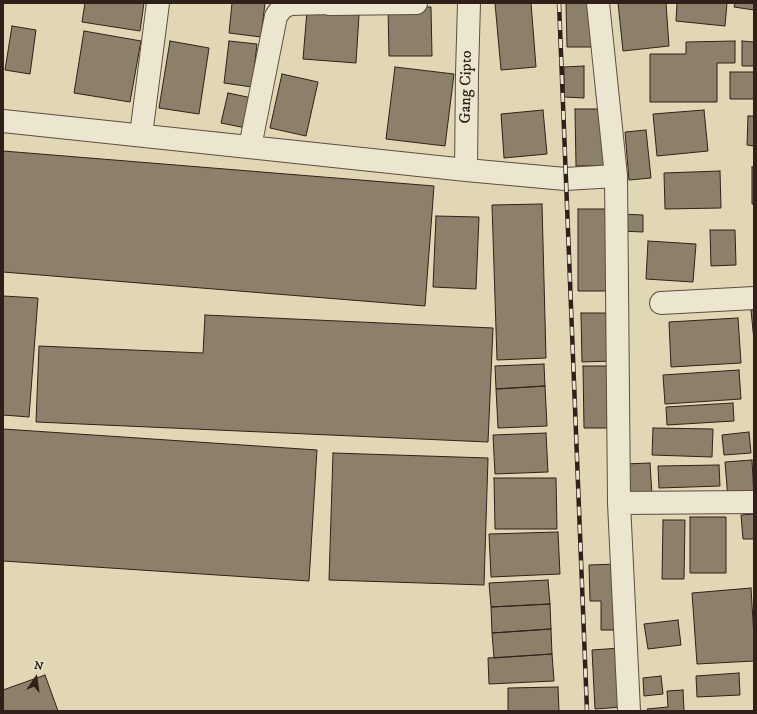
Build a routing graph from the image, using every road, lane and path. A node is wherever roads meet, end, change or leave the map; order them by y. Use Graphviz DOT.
graph roads {
  1 [pos="158,3"];
  2 [pos="329,3"];
  3 [pos="416,3"];
  4 [pos="469,3"];
  5 [pos="598,3"];
  6 [pos="3,121"];
  7 [pos="141,135"];
  8 [pos="250,147"];
  9 [pos="466,170"];
  10 [pos="616,176"];
  11 [pos="754,298"];
  12 [pos="661,303"];
  13 [pos="754,502"];
  14 [pos="619,503"];
  15 [pos="628,711"];
  1 -- 7 [label="street"];
  2 -- 3 [label="street"];
  2 -- 8 [label="street"];
  4 -- 9 [label="street, Gang Cipto"];
  5 -- 10 [label="street"];
  6 -- 7 [label="street"];
  7 -- 8 [label="street"];
  8 -- 9 [label="street"];
  9 -- 10 [label="street"];
  10 -- 14 [label="street"];
  11 -- 12 [label="street"];
  13 -- 14 [label="street"];
  14 -- 15 [label="street"];
}
